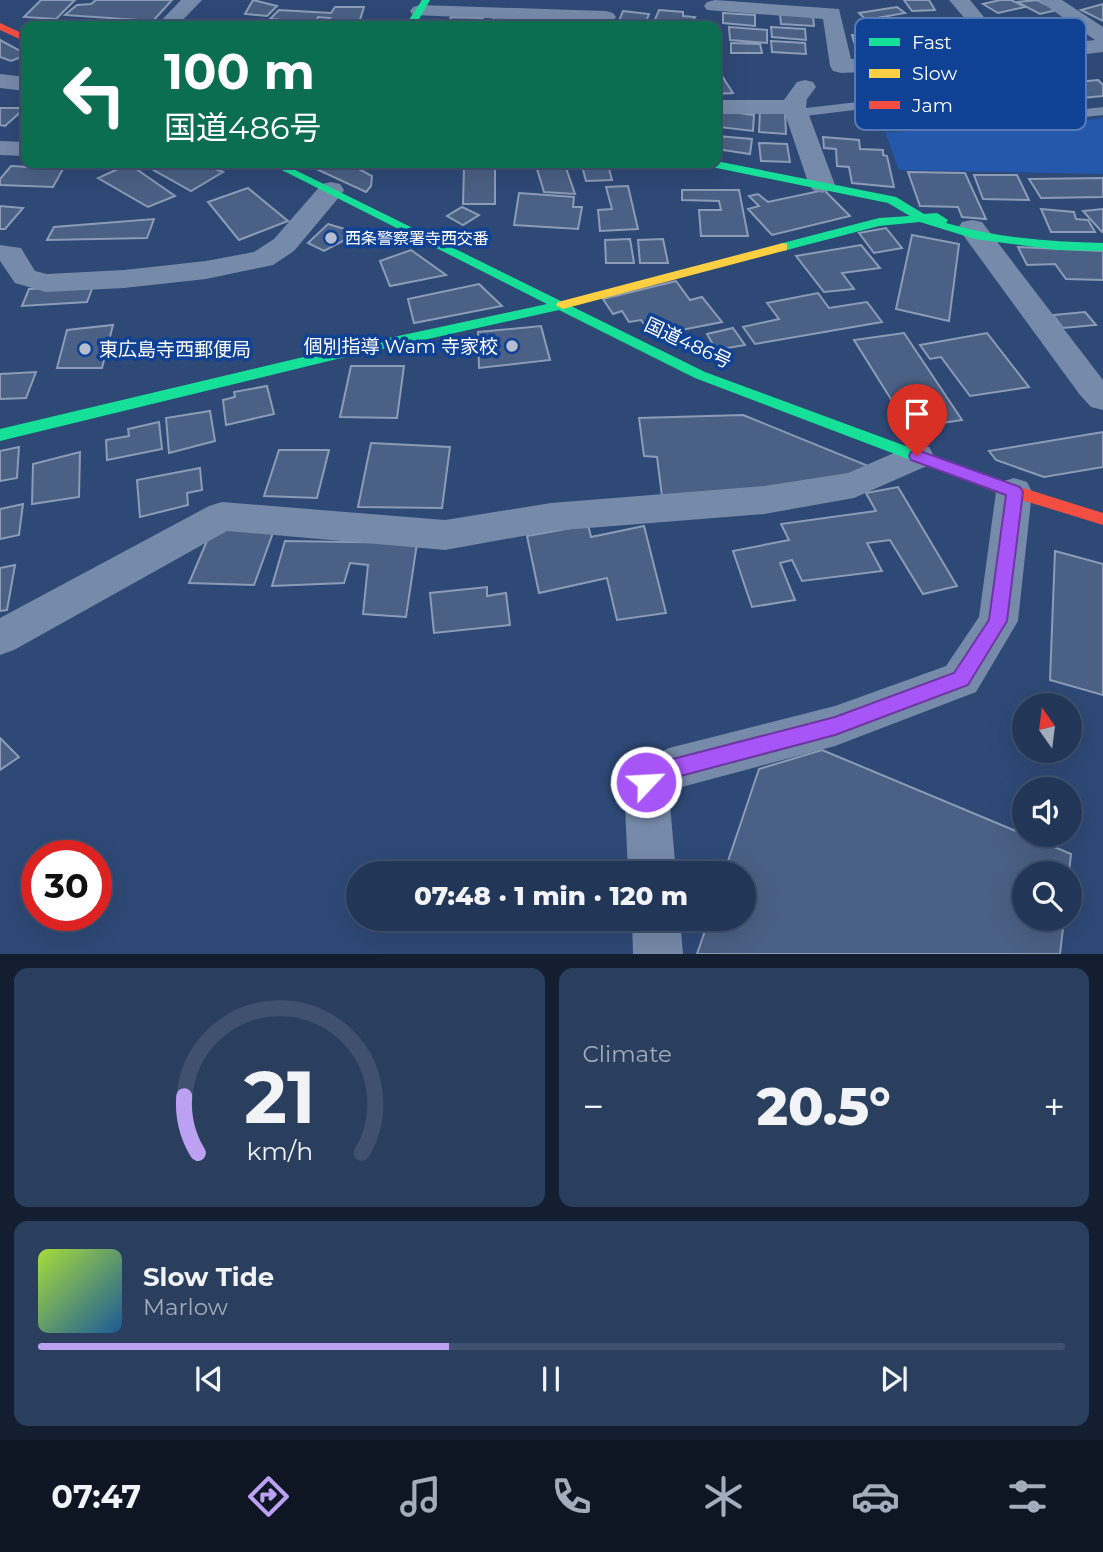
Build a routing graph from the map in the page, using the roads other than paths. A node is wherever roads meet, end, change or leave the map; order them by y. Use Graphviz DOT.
graph roads {
  1 [pos="192,0"];
  2 [pos="959,0"];
  3 [pos="1048,0"];
  4 [pos="714,3"];
  5 [pos="418,12"];
  6 [pos="606,17"];
  7 [pos="974,17"];
  8 [pos="1076,18"];
  9 [pos="171,21"];
  10 [pos="705,21"];
  11 [pos="1086,25"];
  12 [pos="0,26"];
  13 [pos="21,36"];
  14 [pos="1103,36"];
  15 [pos="855,65"];
  16 [pos="0,81"];
  17 [pos="21,83"];
  18 [pos="855,99"];
  19 [pos="799,102"];
  20 [pos="721,107"];
  21 [pos="0,148"];
  22 [pos="21,149"];
  23 [pos="721,166"];
  24 [pos="285,168"];
  25 [pos="822,186"];
  26 [pos="331,190"];
  27 [pos="933,220"];
  28 [pos="974,231"];
  29 [pos="1103,247"];
  30 [pos="0,253"];
  31 [pos="563,305"];
  32 [pos="1103,399"];
  33 [pos="0,435"];
  34 [pos="917,456"];
  35 [pos="1014,492"];
  36 [pos="1103,519"];
  37 [pos="0,638"];
  38 [pos="651,861"];
  39 [pos="657,931"];
  40 [pos="658,954"];
  1 -- 9 [label="street"];
  2 -- 7 [label="street"];
  3 -- 8 [label="street"];
  4 -- 10 [label="street"];
  4 -- 15 [label="street"];
  5 -- 6 [label="street"];
  11 -- 14 [label="street"];
  12 -- 13 [label="main road"];
  16 -- 17 [label="street"];
  18 -- 19 [label="lane"];
  19 -- 20 [label="street"];
  19 -- 25 [label="street"];
  21 -- 22 [label="street"];
  23 -- 25 [label="main road"];
  24 -- 26 [label="main road, 国道486号"];
  25 -- 27 [label="main road"];
  26 -- 30 [label="street"];
  26 -- 31 [label="main road, 国道486号"];
  27 -- 28 [label="main road"];
  27 -- 31 [label="main road"];
  28 -- 29 [label="main road"];
  28 -- 32 [label="street"];
  31 -- 33 [label="main road"];
  31 -- 34 [label="main road, 国道486号"];
  34 -- 35 [label="main road, 国道486号"];
  34 -- 37 [label="street"];
  35 -- 36 [label="main road, 国道486号"];
  35 -- 38 [label="street"];
  39 -- 40 [label="street"];
}
